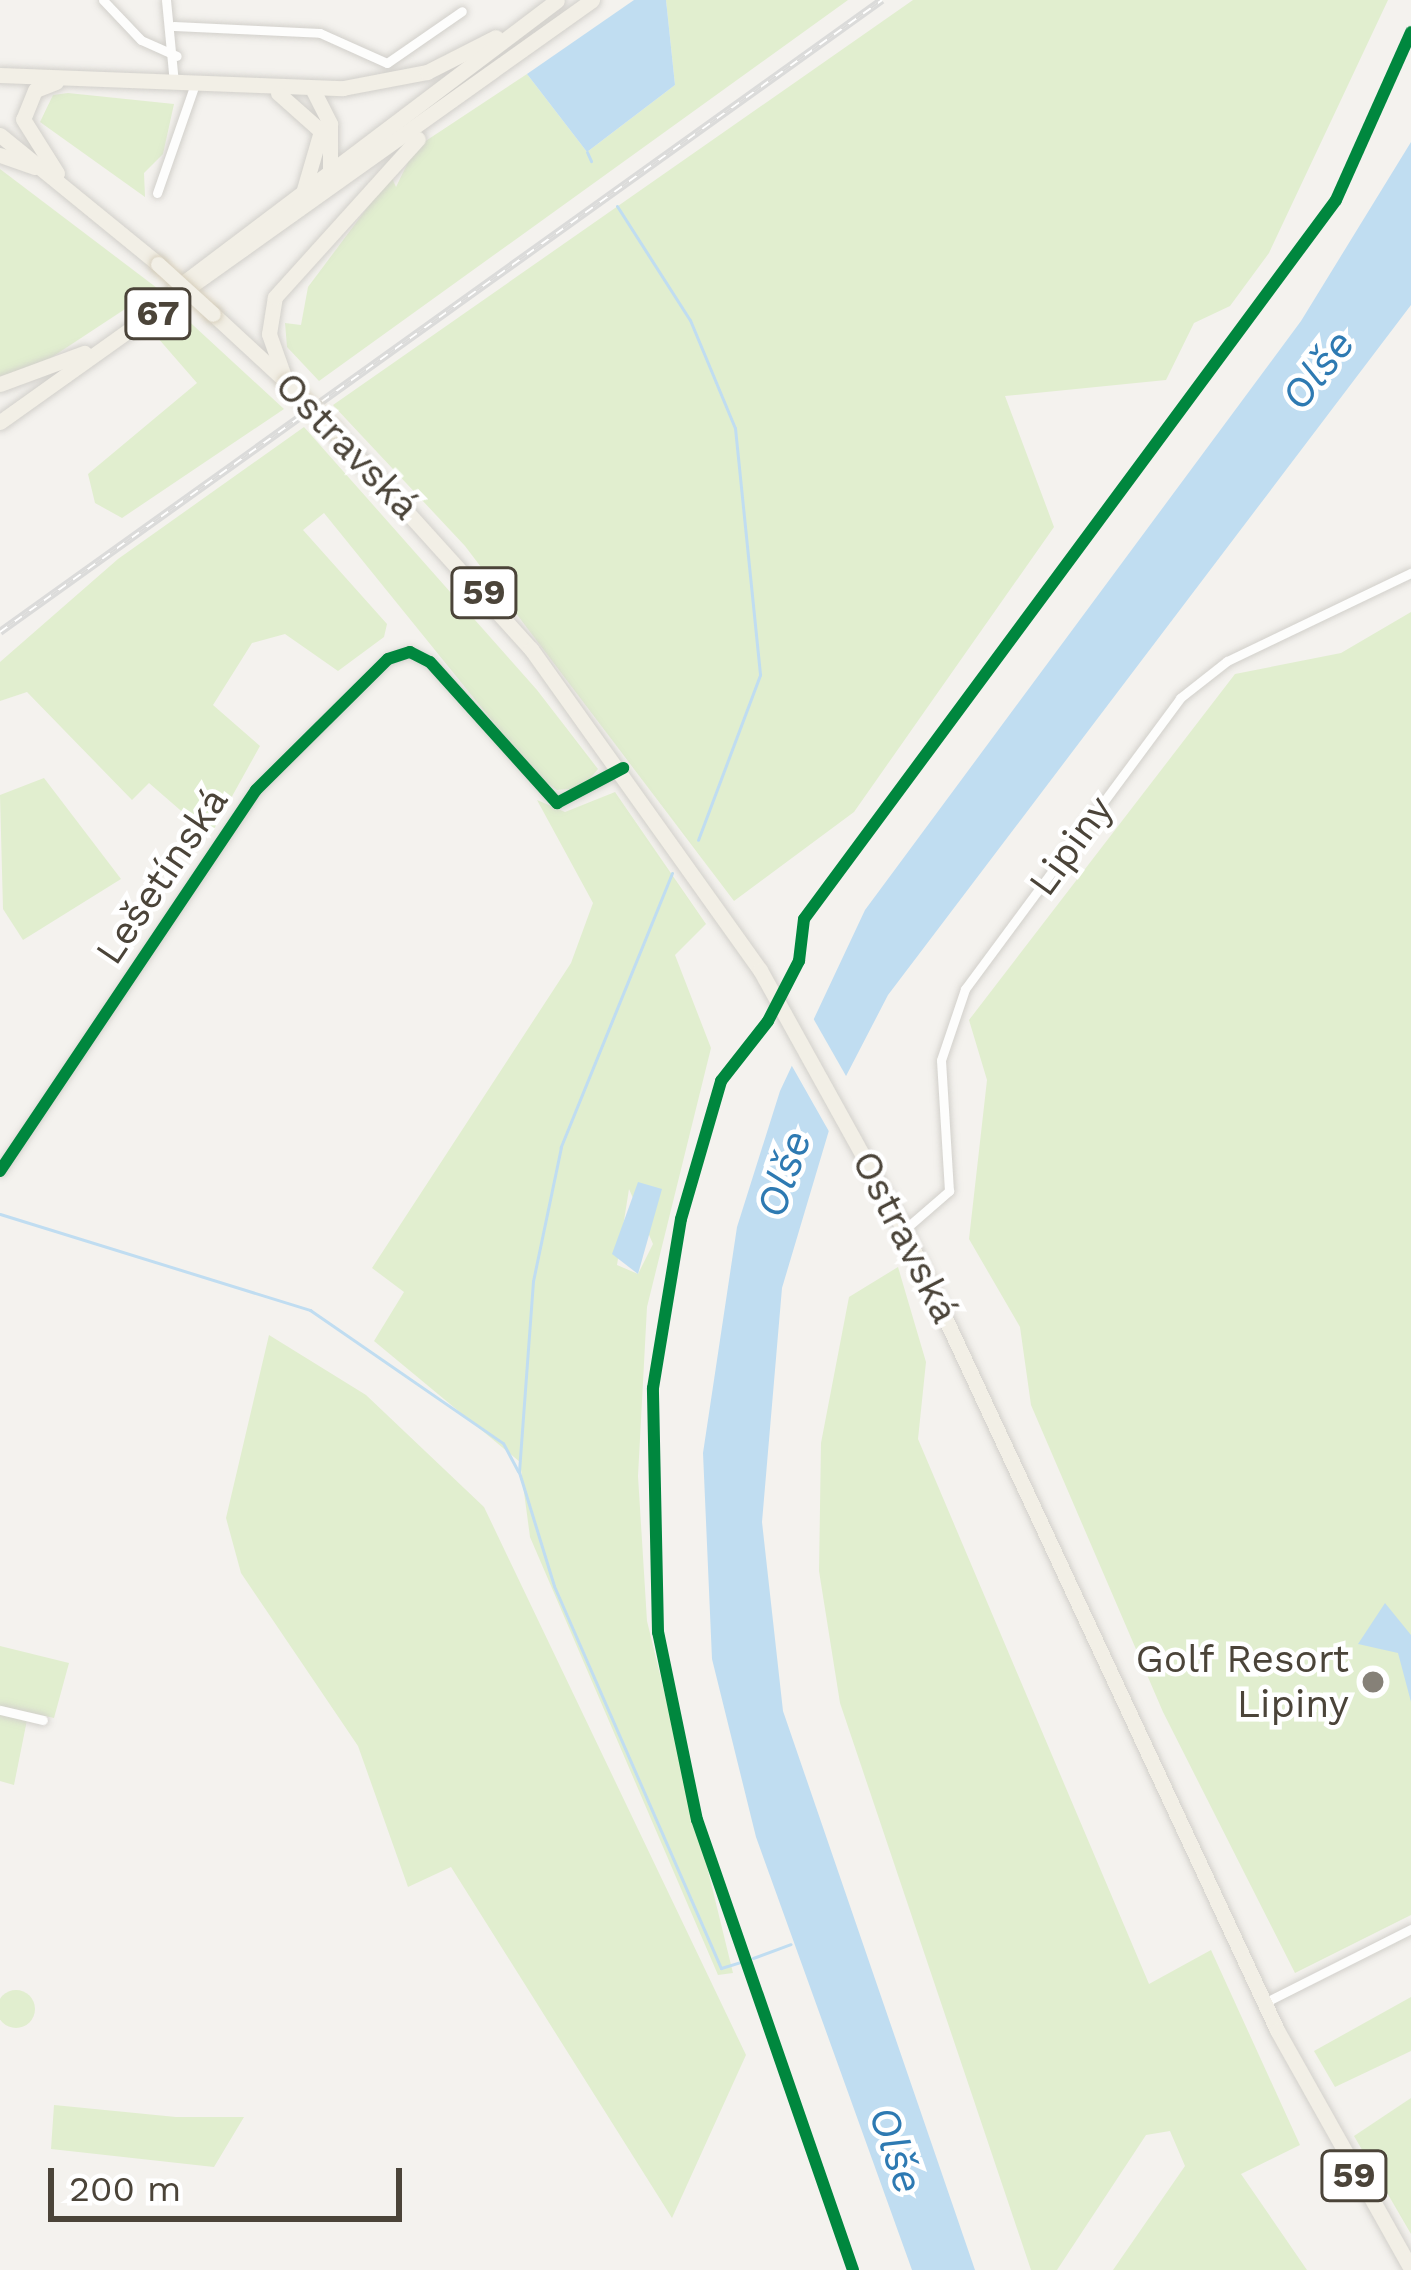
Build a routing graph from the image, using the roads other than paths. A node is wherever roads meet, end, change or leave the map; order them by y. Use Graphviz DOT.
graph roads {
  1 [pos="103,0"];
  2 [pos="166,0"];
  3 [pos="556,0"];
  4 [pos="592,0"];
  5 [pos="462,11"];
  6 [pos="174,26"];
  7 [pos="177,56"];
  8 [pos="0,75"];
  9 [pos="62,80"];
  10 [pos="173,86"];
  11 [pos="194,87"];
  12 [pos="313,90"];
  13 [pos="275,92"];
  14 [pos="452,105"];
  15 [pos="0,134"];
  16 [pos="0,155"];
  17 [pos="44,170"];
  18 [pos="331,175"];
  19 [pos="69,190"];
  20 [pos="157,193"];
  21 [pos="307,201"];
  22 [pos="84,353"];
  23 [pos="286,382"];
  24 [pos="0,385"];
  25 [pos="0,417"];
  26 [pos="1411,573"];
  27 [pos="623,768"];
  28 [pos="0,1171"];
  29 [pos="904,1230"];
  30 [pos="0,1710"];
  31 [pos="43,1720"];
  32 [pos="1411,1929"];
  33 [pos="1264,2002"];
  34 [pos="1411,2269"];
  1 -- 7 [label="street"];
  2 -- 6 [label="street"];
  3 -- 12 [label="main road"];
  3 -- 18 [label="main road, 67"];
  4 -- 14 [label="main road, 67"];
  5 -- 6 [label="street"];
  6 -- 7 [label="street"];
  7 -- 10 [label="street"];
  8 -- 9 [label="main road"];
  9 -- 10 [label="main road"];
  9 -- 19 [label="main road"];
  10 -- 11 [label="main road"];
  11 -- 13 [label="main road"];
  11 -- 20 [label="street"];
  12 -- 13 [label="main road"];
  12 -- 18 [label="main road"];
  13 -- 21 [label="main road"];
  14 -- 21 [label="main road, 67"];
  14 -- 23 [label="main road"];
  15 -- 17 [label="main road, Ostravská / 59"];
  16 -- 17 [label="main road"];
  17 -- 19 [label="main road, Ostravská / 59"];
  18 -- 21 [label="main road, 67"];
  19 -- 23 [label="main road, Ostravská / 59, bridge"];
  21 -- 22 [label="main road, 67"];
  21 -- 25 [label="main road, 67"];
  22 -- 24 [label="main road"];
  22 -- 25 [label="main road, 67"];
  23 -- 27 [label="main road, Ostravská / 59, bridge"];
  26 -- 29 [label="street, Lipiny"];
  27 -- 28 [label="street, Lešetínská"];
  27 -- 29 [label="main road, Ostravská / 59"];
  29 -- 33 [label="main road, Ostravská / 59"];
  30 -- 31 [label="street"];
  32 -- 33 [label="street"];
  33 -- 34 [label="main road, Ostravská / 59"];
}
